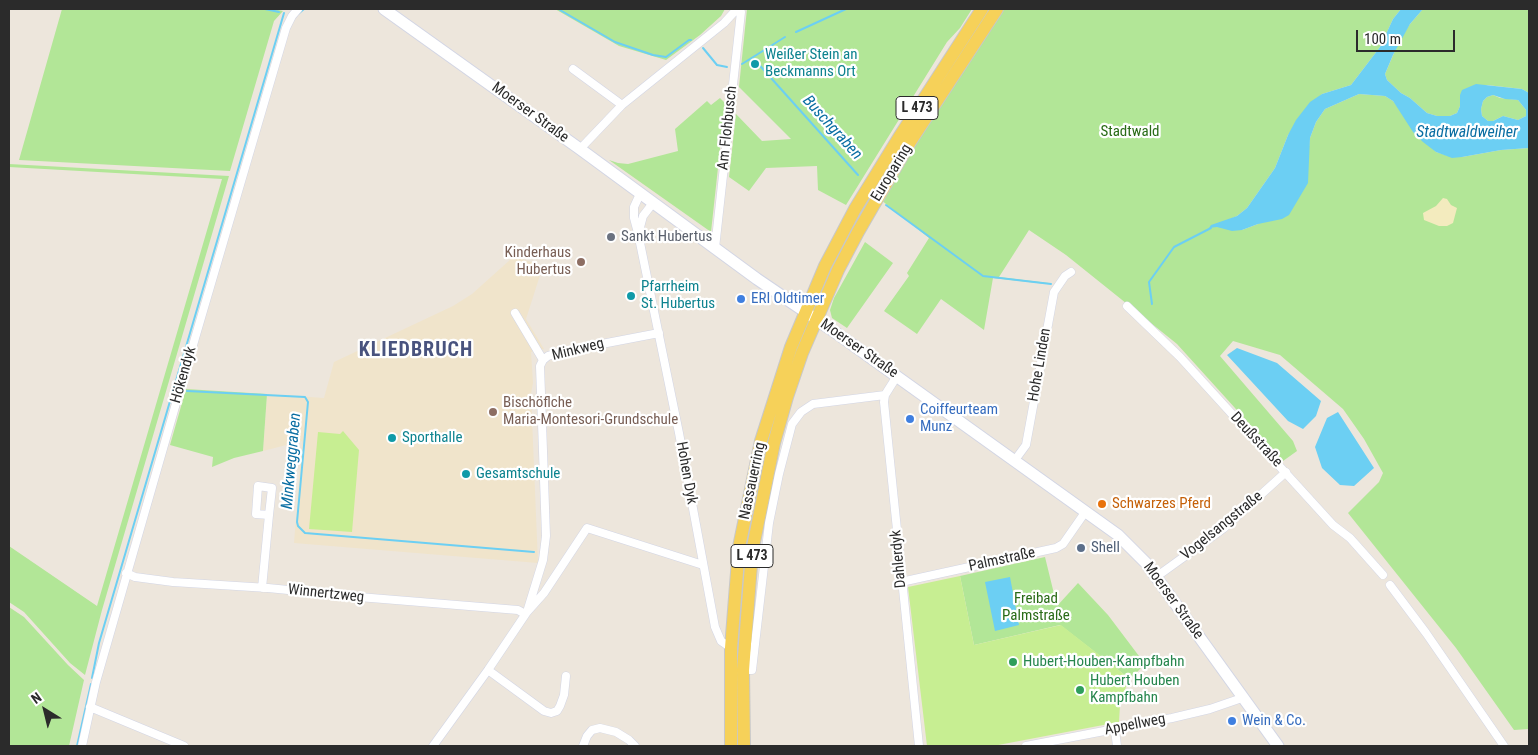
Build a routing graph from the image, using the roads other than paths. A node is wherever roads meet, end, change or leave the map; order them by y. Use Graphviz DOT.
graph roads {
  1 [pos="298,9"];
  2 [pos="384,9"];
  3 [pos="738,9"];
  4 [pos="982,9"];
  5 [pos="997,9"];
  6 [pos="573,69"];
  7 [pos="622,104"];
  8 [pos="580,149"];
  9 [pos="640,194"];
  10 [pos="653,203"];
  11 [pos="638,233"];
  12 [pos="715,248"];
  13 [pos="1071,272"];
  14 [pos="1127,306"];
  15 [pos="804,312"];
  16 [pos="515,314"];
  17 [pos="817,320"];
  18 [pos="659,333"];
  19 [pos="542,360"];
  20 [pos="897,376"];
  21 [pos="885,395"];
  22 [pos="1015,460"];
  23 [pos="1286,472"];
  24 [pos="1086,511"];
  25 [pos="269,515"];
  26 [pos="703,565"];
  27 [pos="126,572"];
  28 [pos="1383,575"];
  29 [pos="1156,577"];
  30 [pos="901,582"];
  31 [pos="1390,585"];
  32 [pos="262,588"];
  33 [pos="526,613"];
  34 [pos="731,648"];
  35 [pos="488,670"];
  36 [pos="748,670"];
  37 [pos="566,676"];
  38 [pos="1242,698"];
  39 [pos="90,707"];
  40 [pos="1115,730"];
  41 [pos="82,746"];
  42 [pos="184,746"];
  43 [pos="433,746"];
  44 [pos="583,746"];
  45 [pos="634,746"];
  46 [pos="731,746"];
  47 [pos="744,746"];
  48 [pos="919,746"];
  49 [pos="1026,746"];
  50 [pos="1117,746"];
  51 [pos="1278,746"];
  52 [pos="1504,746"];
  1 -- 27 [label="street, Hökendyk"];
  2 -- 8 [label="main road, Moerser Straße"];
  3 -- 7 [label="street, Am Flohbusch"];
  3 -- 12 [label="street, Am Flohbusch"];
  4 -- 15 [label="main road, Europaring / L 473"];
  5 -- 17 [label="main road, Europaring / L 473"];
  6 -- 7 [label="street"];
  7 -- 8 [label="street, Am Flohbusch"];
  8 -- 9 [label="main road, Moerser Straße"];
  9 -- 10 [label="main road, Moerser Straße"];
  9 -- 11 [label="street, Hohen Dyk"];
  10 -- 11 [label="street"];
  10 -- 12 [label="main road, Moerser Straße"];
  11 -- 18 [label="street, Hohen Dyk"];
  12 -- 15 [label="main road, Moerser Straße"];
  13 -- 22 [label="street, Hohe Linden"];
  14 -- 23 [label="street, Deußstraße"];
  15 -- 17 [label="main road, Moerser Straße"];
  15 -- 34 [label="main road, Nassauerring / L 473"];
  16 -- 19 [label="street"];
  17 -- 20 [label="main road, Moerser Straße"];
  17 -- 36 [label="main road, Nassauerring / L 473"];
  18 -- 19 [label="street, Minkweg"];
  18 -- 26 [label="street, Hohen Dyk"];
  19 -- 33 [label="street, Minkweg"];
  20 -- 21 [label="street"];
  20 -- 22 [label="main road, Moerser Straße"];
  21 -- 30 [label="street, Dahlerdyk"];
  21 -- 36 [label="street, Nassauerring"];
  22 -- 24 [label="main road, Moerser Straße"];
  23 -- 28 [label="street, Deußstraße"];
  23 -- 29 [label="street, Vogelsangstraße"];
  24 -- 29 [label="main road, Moerser Straße"];
  24 -- 30 [label="street, Palmstraße"];
  25 -- 32 [label="street"];
  26 -- 33 [label="street, Minkweg"];
  26 -- 34 [label="street, Hohen Dyk"];
  27 -- 32 [label="street, Winnertzweg"];
  27 -- 39 [label="street, Hökendyk"];
  29 -- 38 [label="main road, Moerser Straße"];
  30 -- 48 [label="street, Dahlerdyk"];
  31 -- 52 [label="street"];
  32 -- 33 [label="street, Winnertzweg"];
  33 -- 35 [label="street, Minkweg"];
  34 -- 46 [label="main road, Nassauerring / L 473"];
  35 -- 37 [label="street"];
  35 -- 43 [label="street, Minkweg"];
  36 -- 47 [label="main road, Nassauerring / L 473"];
  38 -- 40 [label="street, Appellweg"];
  38 -- 51 [label="main road, Moerser Straße"];
  39 -- 41 [label="street, Hökendyk"];
  39 -- 42 [label="street"];
  40 -- 49 [label="street, Appellweg"];
  40 -- 50 [label="street"];
  44 -- 45 [label="street"];
}
